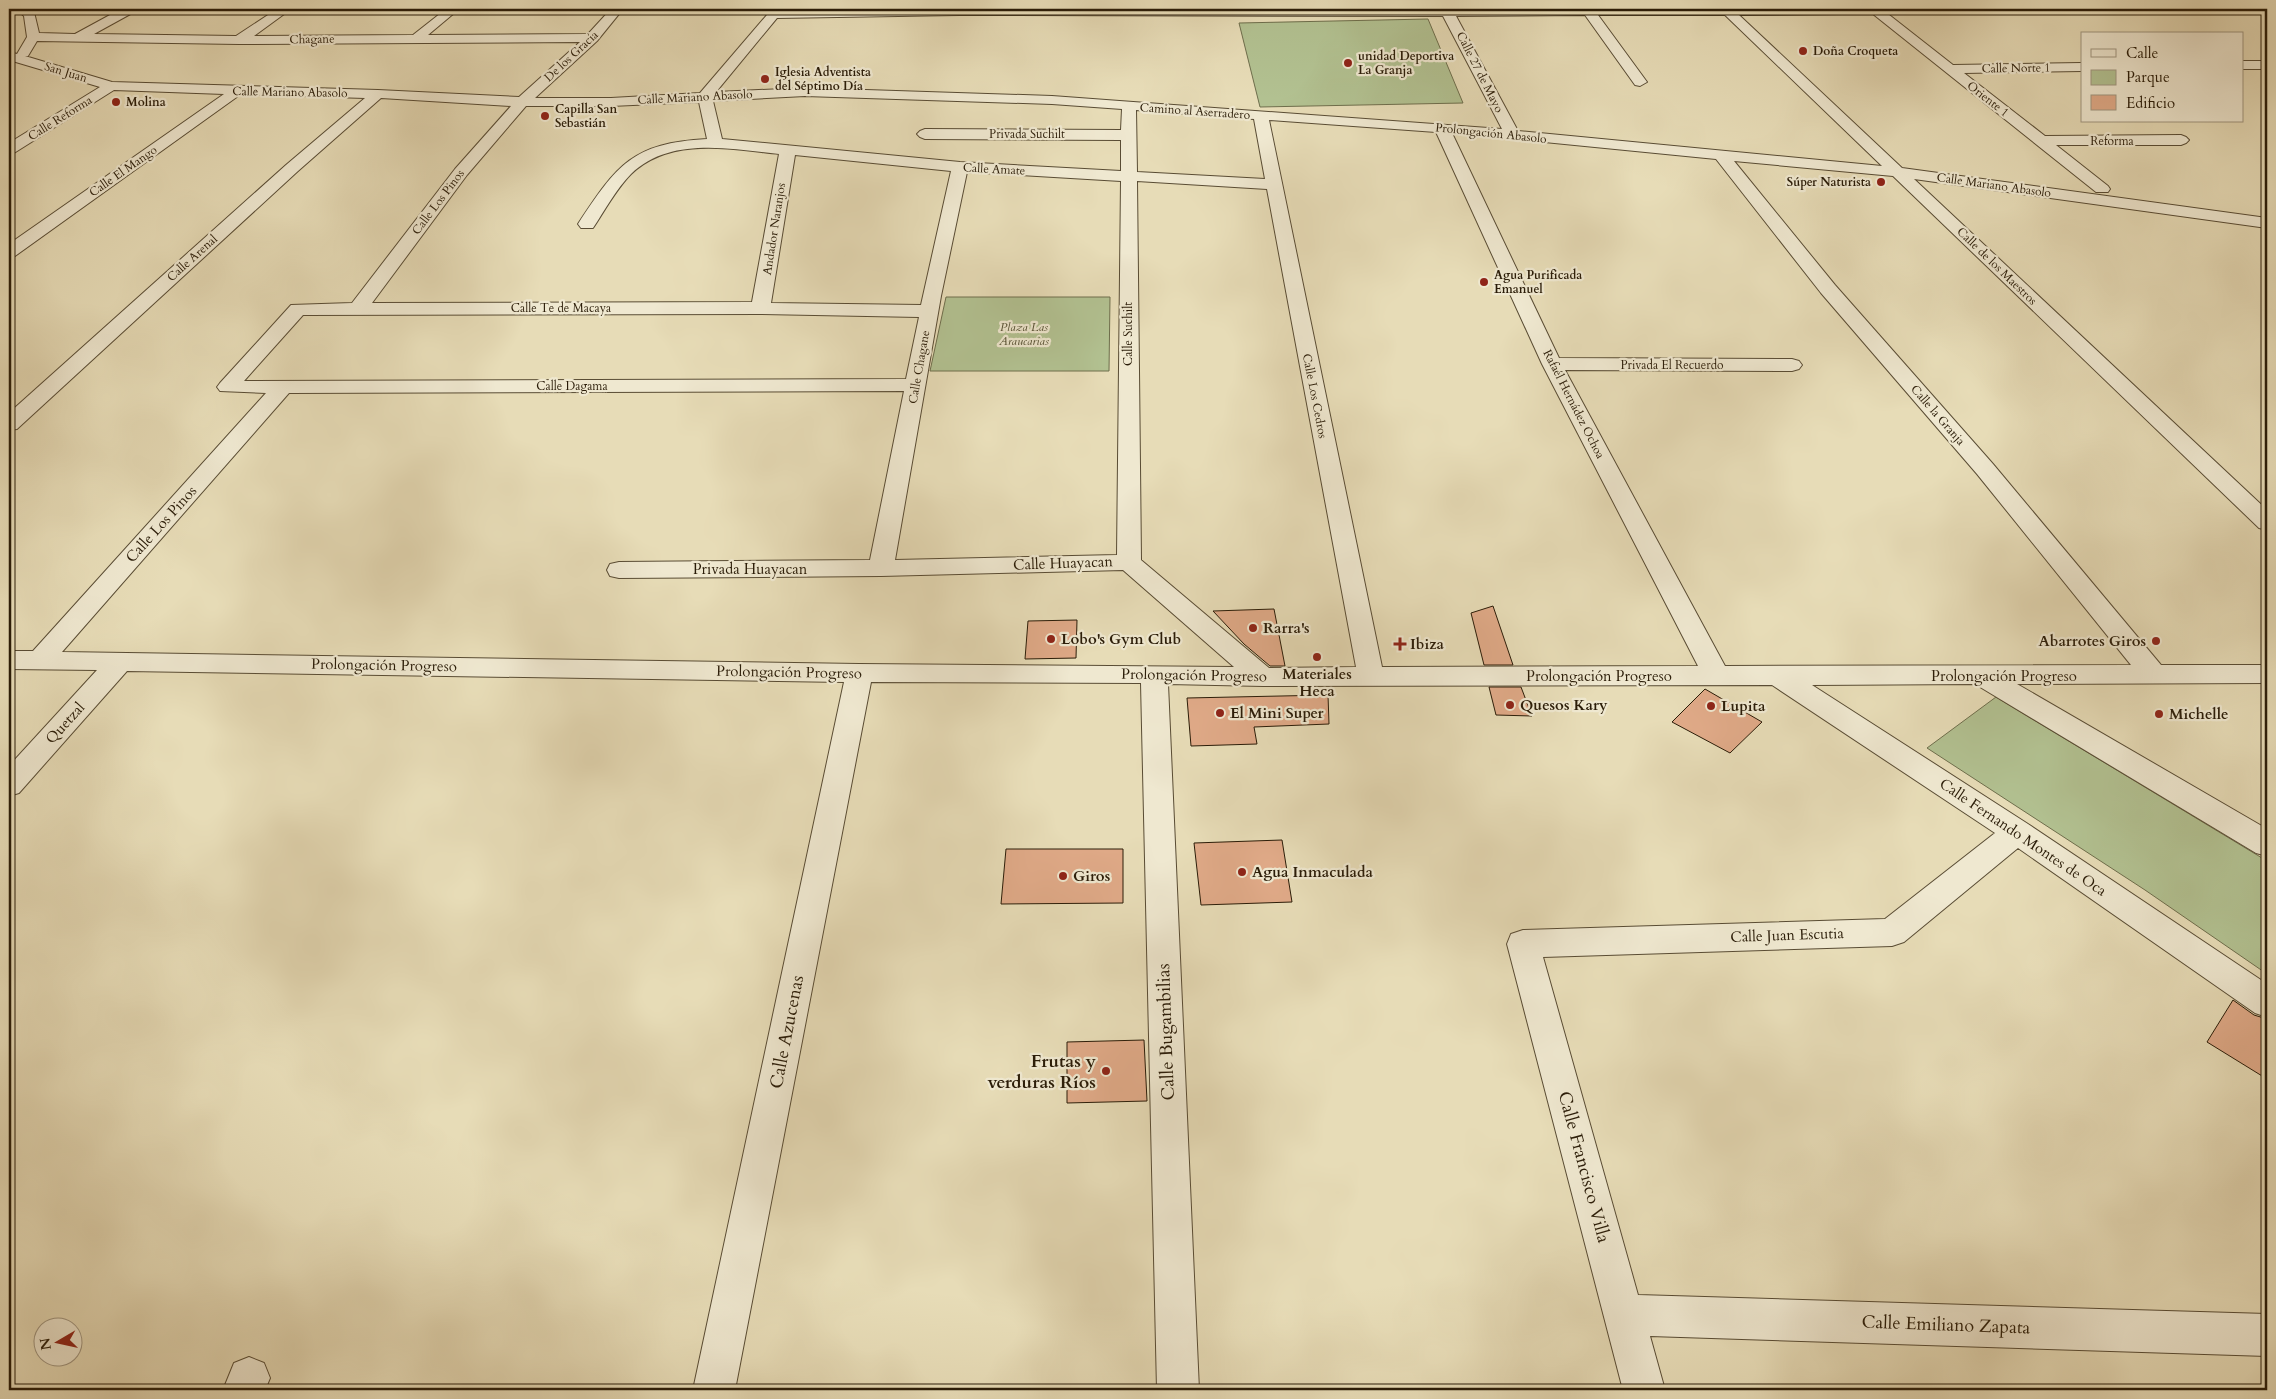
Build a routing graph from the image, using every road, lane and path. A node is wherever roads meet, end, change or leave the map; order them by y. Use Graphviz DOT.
graph roads {
  1 [pos="130,9"];
  2 [pos="285,9"];
  3 [pos="453,9"];
  4 [pos="617,9"];
  5 [pos="2182,9"];
  6 [pos="960,10"];
  7 [pos="1728,10"];
  8 [pos="1875,10"];
  9 [pos="31,11"];
  10 [pos="1297,11"];
  11 [pos="1448,11"];
  12 [pos="1589,11"];
  13 [pos="776,12"];
  14 [pos="33,37"];
  15 [pos="79,37"];
  16 [pos="418,38"];
  17 [pos="592,38"];
  18 [pos="239,40"];
  19 [pos="14,57"];
  20 [pos="2244,65"];
  21 [pos="2267,65"];
  22 [pos="2081,67"];
  23 [pos="1950,68"];
  24 [pos="1640,82"];
  25 [pos="111,86"];
  26 [pos="238,90"];
  27 [pos="378,94"];
  28 [pos="705,96"];
  29 [pos="522,102"];
  30 [pos="1128,106"];
  31 [pos="1261,115"];
  32 [pos="1442,128"];
  33 [pos="925,134"];
  34 [pos="1129,135"];
  35 [pos="1513,136"];
  36 [pos="2181,140"];
  37 [pos="2042,141"];
  38 [pos="715,143"];
  39 [pos="9,150"];
  40 [pos="788,150"];
  41 [pos="1720,156"];
  42 [pos="960,167"];
  43 [pos="1898,172"];
  44 [pos="1128,177"];
  45 [pos="1273,184"];
  46 [pos="2102,189"];
  47 [pos="2259,222"];
  48 [pos="587,224"];
  49 [pos="2267,238"];
  50 [pos="9,252"];
  51 [pos="359,307"];
  52 [pos="761,308"];
  53 [pos="929,311"];
  54 [pos="1552,364"];
  55 [pos="1792,365"];
  56 [pos="916,385"];
  57 [pos="227,387"];
  58 [pos="283,387"];
  59 [pos="9,424"];
  60 [pos="2267,524"];
  61 [pos="1130,562"];
  62 [pos="880,568"];
  63 [pos="619,570"];
  64 [pos="9,660"];
  65 [pos="40,660"];
  66 [pos="121,661"];
  67 [pos="859,674"];
  68 [pos="1154,674"];
  69 [pos="2267,674"];
  70 [pos="1777,675"];
  71 [pos="2154,675"];
  72 [pos="1263,676"];
  73 [pos="1716,676"];
  74 [pos="1983,676"];
  75 [pos="1371,677"];
  76 [pos="9,785"];
  77 [pos="2017,832"];
  78 [pos="2267,844"];
  79 [pos="1523,944"];
  80 [pos="2267,1002"];
  81 [pos="1624,1315"];
  82 [pos="2267,1335"];
  83 [pos="714,1390"];
  84 [pos="1178,1390"];
  85 [pos="1644,1390"];
  1 -- 15 [label="street"];
  2 -- 18 [label="street"];
  3 -- 16 [label="street"];
  4 -- 17 [label="street, De los Gracia"];
  5 -- 8 [label="street"];
  6 -- 10 [label="street"];
  6 -- 13 [label="street"];
  7 -- 8 [label="street"];
  7 -- 12 [label="street"];
  7 -- 43 [label="street, Calle de los Maestros"];
  8 -- 23 [label="street, Oriente 1"];
  9 -- 14 [label="street"];
  10 -- 11 [label="street"];
  11 -- 12 [label="street"];
  11 -- 35 [label="street, Calle 27 de Mayo"];
  12 -- 24 [label="street"];
  13 -- 28 [label="street"];
  14 -- 15 [label="street, Chagane"];
  14 -- 19 [label="street"];
  15 -- 18 [label="street, Chagane"];
  16 -- 17 [label="street, Chagane"];
  16 -- 18 [label="street, Chagane"];
  17 -- 29 [label="street, De los Gracia"];
  19 -- 25 [label="street, San Juan"];
  20 -- 21 [label="street"];
  22 -- 23 [label="street, Calle Norte 1"];
  23 -- 37 [label="street, Oriente 1"];
  25 -- 26 [label="street, Calle Mariano Abasolo"];
  25 -- 39 [label="street, Calle Reforma"];
  26 -- 27 [label="street, Calle Mariano Abasolo"];
  26 -- 50 [label="street, Calle El Mango"];
  27 -- 29 [label="street, Calle Mariano Abasolo"];
  27 -- 59 [label="street, Calle Arenal"];
  28 -- 29 [label="street, Calle Mariano Abasolo"];
  28 -- 30 [label="street, Calle Mariano Abasolo"];
  28 -- 38 [label="street"];
  29 -- 51 [label="street, Calle Los Pinos"];
  30 -- 31 [label="street, Camino al Aserradero"];
  30 -- 34 [label="street, Calle Suchilt"];
  31 -- 32 [label="street, Prolongación Abasolo"];
  31 -- 45 [label="street, Calle Los Cedros"];
  32 -- 35 [label="street, Prolongación Abasolo"];
  32 -- 54 [label="street, Rafaél Hernádez Ochoa"];
  33 -- 34 [label="street, Privada Suchilt"];
  34 -- 44 [label="street, Calle Suchilt"];
  35 -- 41 [label="street, Prolongación Abasolo"];
  36 -- 37 [label="street, Reforma"];
  37 -- 46 [label="street, Oriente 1"];
  38 -- 40 [label="street, Calle Amate"];
  38 -- 48 [label="street, Calle Amate"];
  40 -- 42 [label="street, Calle Amate"];
  40 -- 52 [label="street, Andador Naranjos"];
  41 -- 43 [label="street, Calle Mariano Abasolo"];
  41 -- 71 [label="street, Calle la Granja"];
  42 -- 44 [label="street, Calle Amate"];
  42 -- 53 [label="street, Calle Chagane"];
  43 -- 47 [label="street, Calle Mariano Abasolo"];
  43 -- 60 [label="street, Calle de los Maestros"];
  44 -- 45 [label="street, Calle Amate"];
  44 -- 61 [label="street, Calle Suchilt"];
  45 -- 75 [label="street, Calle Los Cedros"];
  47 -- 49 [label="street"];
  51 -- 52 [label="street, Calle Te de Macaya"];
  51 -- 57 [label="street, Calle Te de Macaya"];
  52 -- 53 [label="street, Calle Te de Macaya"];
  53 -- 56 [label="street, Calle Chagane"];
  54 -- 55 [label="street, Privada El Recuerdo"];
  54 -- 73 [label="street, Rafaél Hernádez Ochoa"];
  56 -- 58 [label="street, Calle Dagama"];
  56 -- 62 [label="street, Calle Chagane"];
  57 -- 58 [label="street, Calle Dagama"];
  58 -- 65 [label="street, Calle Los Pinos"];
  61 -- 62 [label="street, Calle Huayacan"];
  61 -- 72 [label="street, Calle Huayacan"];
  62 -- 63 [label="street, Privada Huayacan"];
  64 -- 65 [label="street, Prolongación Progreso"];
  65 -- 66 [label="street, Prolongación Progreso"];
  66 -- 67 [label="street, Prolongación Progreso"];
  66 -- 76 [label="street, Quetzal"];
  67 -- 68 [label="street, Prolongación Progreso"];
  67 -- 83 [label="street, Calle Azucenas"];
  68 -- 72 [label="street, Prolongación Progreso"];
  68 -- 84 [label="street, Calle Bugambilias"];
  69 -- 71 [label="street, Prolongación Progreso"];
  70 -- 73 [label="street, Prolongación Progreso"];
  70 -- 74 [label="street, Prolongación Progreso"];
  70 -- 77 [label="street, Calle Fernando Montes de Oca"];
  71 -- 74 [label="street, Prolongación Progreso"];
  72 -- 75 [label="street, Prolongación Progreso"];
  73 -- 75 [label="street, Prolongación Progreso"];
  74 -- 78 [label="street"];
  77 -- 79 [label="street, Calle Juan Escutia"];
  77 -- 80 [label="street, Calle Fernando Montes de Oca"];
  79 -- 81 [label="street, Calle Francisco Villa"];
  81 -- 82 [label="street, Calle Emiliano Zapata"];
  81 -- 85 [label="street, Calle Francisco Villa"];
}
